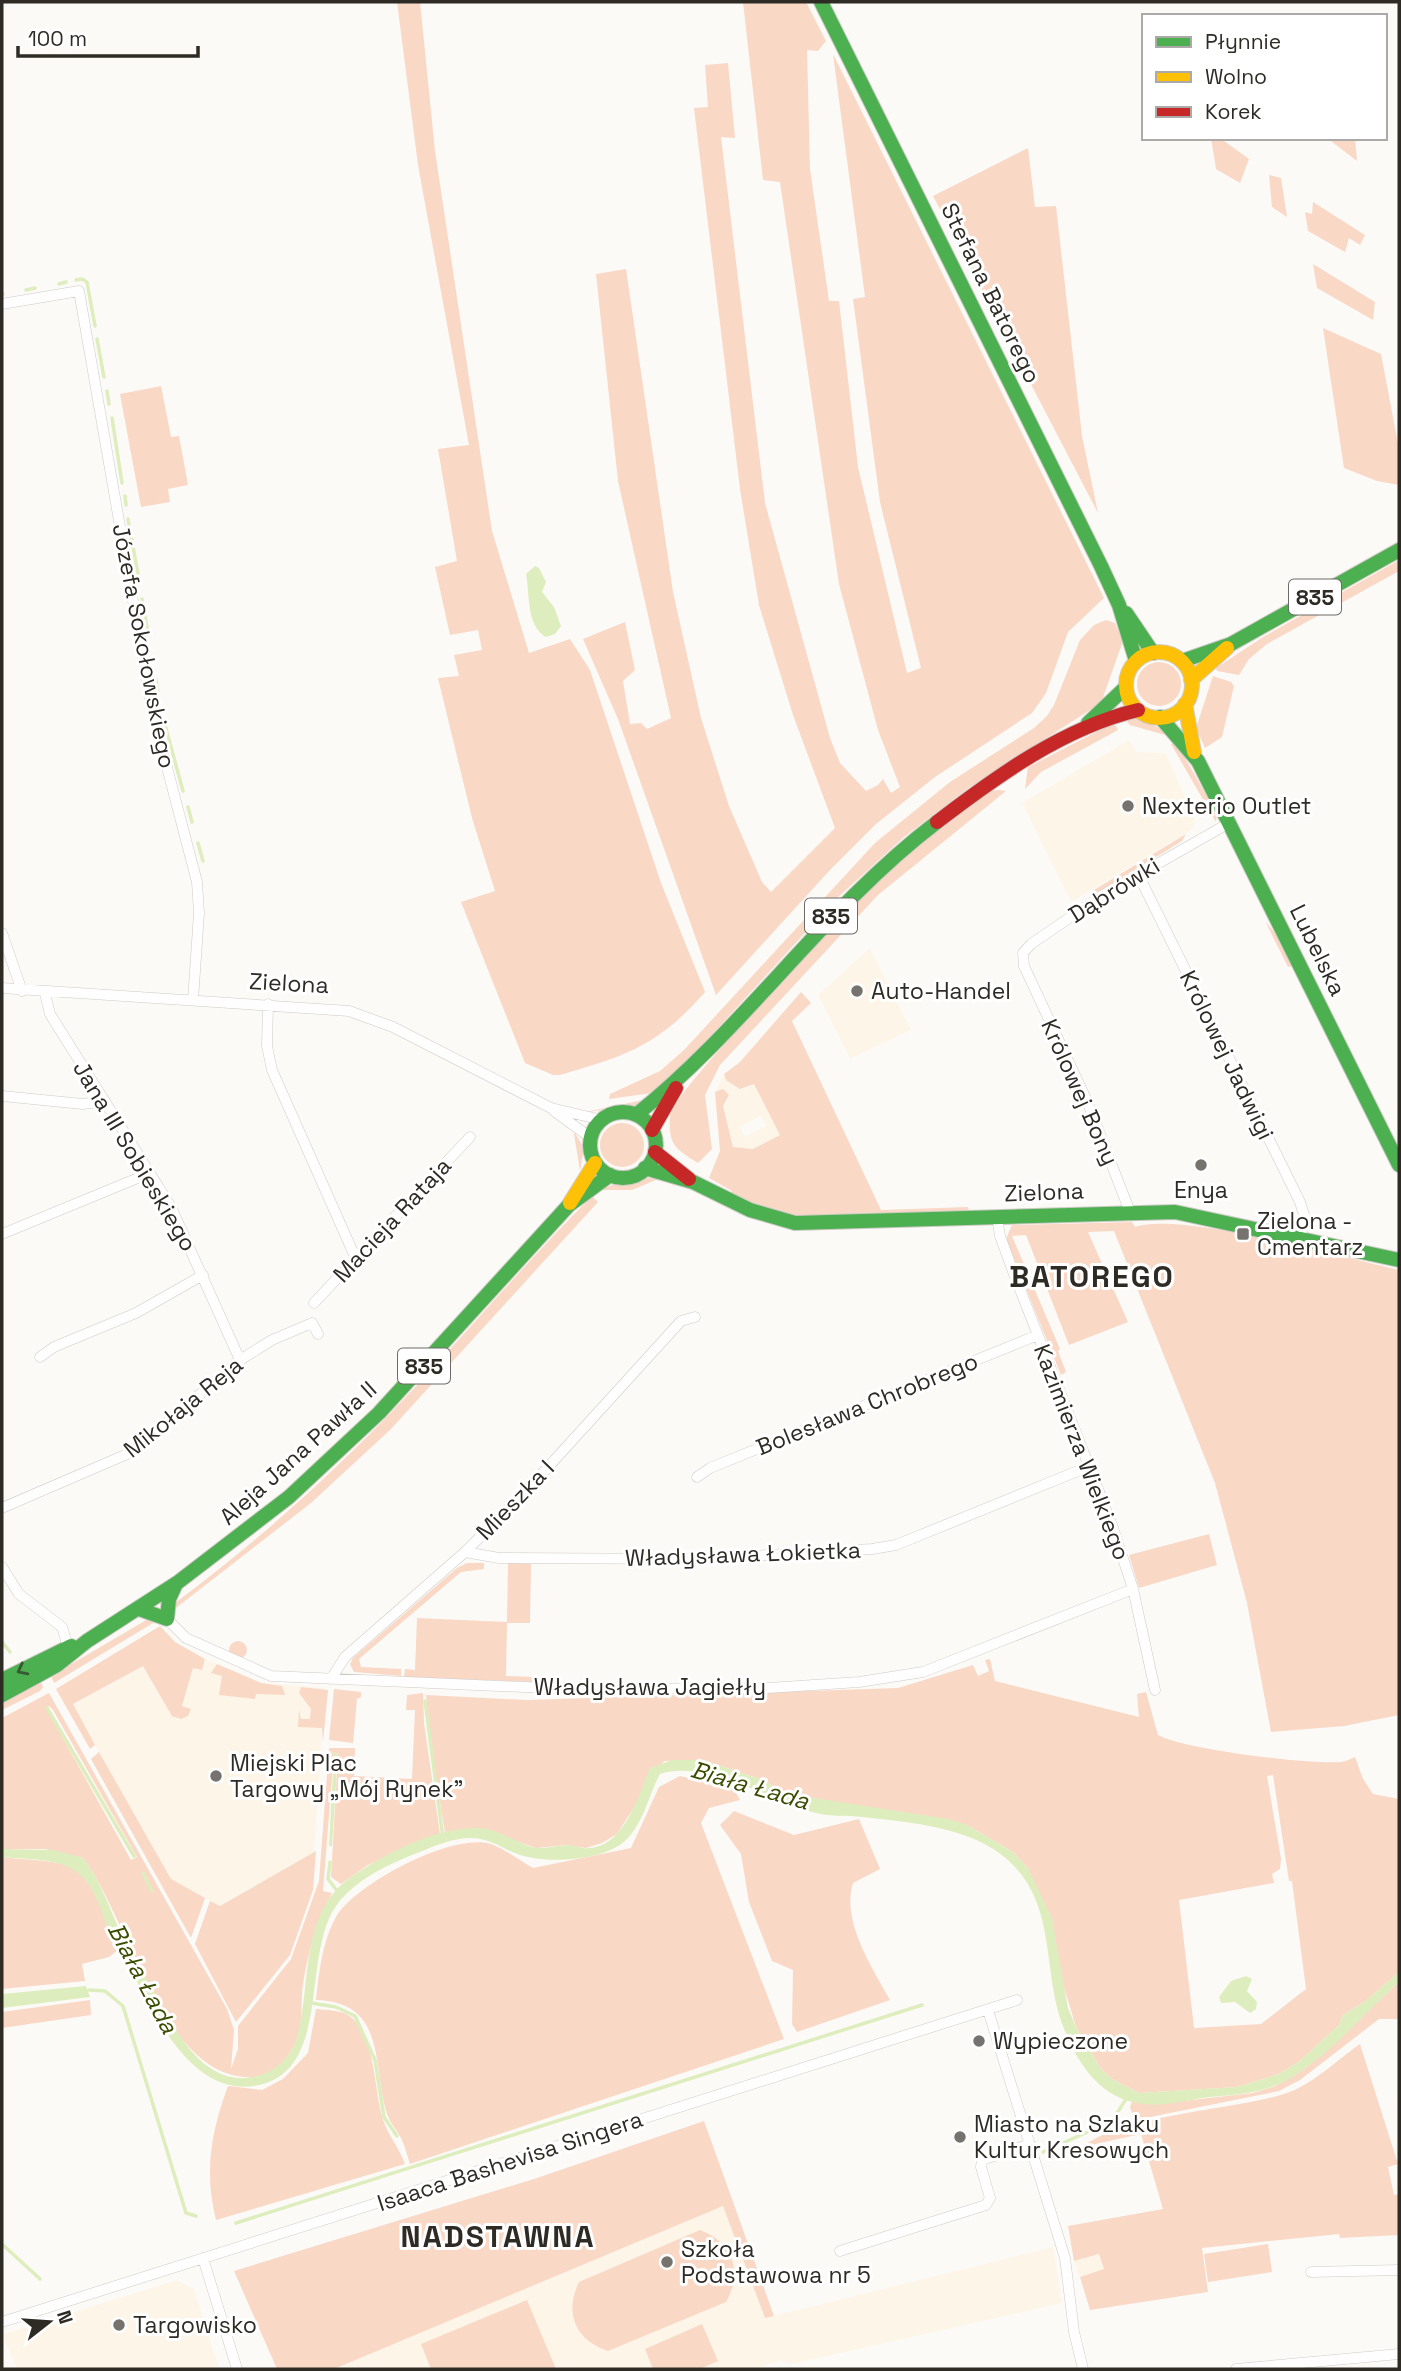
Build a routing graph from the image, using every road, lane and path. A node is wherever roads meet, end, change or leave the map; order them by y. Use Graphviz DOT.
graph roads {
  1 [pos="821,2"];
  2 [pos="2,304"];
  3 [pos="1399,550"];
  4 [pos="1119,604"];
  5 [pos="1231,645"];
  6 [pos="1153,653"];
  7 [pos="1136,661"];
  8 [pos="1182,661"];
  9 [pos="1191,680"];
  10 [pos="1126,687"];
  11 [pos="1185,704"];
  12 [pos="1138,710"];
  13 [pos="1160,717"];
  14 [pos="1084,727"];
  15 [pos="1195,757"];
  16 [pos="1229,823"];
  17 [pos="1138,874"];
  18 [pos="2,933"];
  19 [pos="1027,973"];
  20 [pos="2,988"];
  21 [pos="22,991"];
  22 [pos="46,993"];
  23 [pos="193,1000"];
  24 [pos="268,1004"];
  25 [pos="679,1082"];
  26 [pos="2,1096"];
  27 [pos="105,1101"];
  28 [pos="551,1108"];
  29 [pos="636,1115"];
  30 [pos="602,1119"];
  31 [pos="652,1130"];
  32 [pos="470,1138"];
  33 [pos="590,1138"];
  34 [pos="655,1152"];
  35 [pos="595,1163"];
  36 [pos="1399,1165"];
  37 [pos="645,1168"];
  38 [pos="150,1173"];
  39 [pos="610,1175"];
  40 [pos="693,1182"];
  41 [pos="569,1205"];
  42 [pos="1130,1212"];
  43 [pos="997,1217"];
  44 [pos="2,1234"];
  45 [pos="1300,1238"];
  46 [pos="356,1259"];
  47 [pos="1399,1260"];
  48 [pos="203,1275"];
  49 [pos="314,1303"];
  50 [pos="695,1317"];
  51 [pos="318,1334"];
  52 [pos="1038,1335"];
  53 [pos="40,1357"];
  54 [pos="240,1360"];
  55 [pos="1090,1465"];
  56 [pos="697,1477"];
  57 [pos="2,1508"];
  58 [pos="465,1552"];
  59 [pos="2,1567"];
  60 [pos="177,1583"];
  61 [pos="1133,1589"];
  62 [pos="139,1609"];
  63 [pos="167,1619"];
  64 [pos="87,1642"];
  65 [pos="68,1647"];
  66 [pos="331,1679"];
  67 [pos="2,1680"];
  68 [pos="1155,1690"];
  69 [pos="2,1695"];
  70 [pos="1017,2000"];
  71 [pos="988,2010"];
  72 [pos="1030,2144"];
  73 [pos="840,2251"];
  74 [pos="203,2258"];
  75 [pos="1399,2270"];
  76 [pos="1311,2272"];
  77 [pos="2,2322"];
  78 [pos="1399,2354"];
  79 [pos="237,2369"];
  80 [pos="1083,2369"];
  81 [pos="1236,2369"];
  1 -- 4 [label="main road, Stefana Batorego"];
  2 -- 23 [label="street, Józefa Sokołowskiego"];
  3 -- 5 [label="main road, 835"];
  4 -- 6 [label="main road, Stefana Batorego"];
  4 -- 7 [label="main road, Stefana Batorego"];
  5 -- 8 [label="main road, 835"];
  5 -- 9 [label="main road, 835"];
  6 -- 7 [label="main road"];
  6 -- 8 [label="main road"];
  7 -- 10 [label="main road, 835"];
  8 -- 9 [label="main road"];
  9 -- 11 [label="main road"];
  10 -- 12 [label="main road"];
  10 -- 14 [label="main road, 835"];
  11 -- 13 [label="main road"];
  11 -- 15 [label="main road, Lubelska"];
  12 -- 13 [label="main road"];
  12 -- 14 [label="main road, 835"];
  13 -- 15 [label="main road, Lubelska"];
  14 -- 25 [label="main road, 835"];
  15 -- 16 [label="main road, Lubelska"];
  16 -- 17 [label="street, Dąbrówki"];
  16 -- 36 [label="main road, Lubelska"];
  17 -- 19 [label="street, Dąbrówki"];
  17 -- 45 [label="street, Królowej Jadwigi"];
  18 -- 21 [label="street"];
  19 -- 42 [label="street, Królowej Bony"];
  20 -- 21 [label="street, Zielona"];
  21 -- 22 [label="street, Zielona"];
  22 -- 23 [label="street, Zielona"];
  22 -- 27 [label="street, Jana III Sobieskiego"];
  23 -- 24 [label="street, Zielona"];
  24 -- 28 [label="street, Zielona"];
  24 -- 46 [label="street"];
  25 -- 29 [label="main road, 835"];
  25 -- 31 [label="main road, 835"];
  26 -- 27 [label="street"];
  27 -- 38 [label="street, Jana III Sobieskiego"];
  28 -- 30 [label="street, Zielona"];
  28 -- 33 [label="street, Zielona"];
  29 -- 30 [label="main road"];
  29 -- 31 [label="main road"];
  30 -- 33 [label="main road"];
  31 -- 34 [label="main road"];
  32 -- 46 [label="street, Macieja Rataja"];
  33 -- 35 [label="main road"];
  34 -- 37 [label="main road"];
  34 -- 40 [label="main road, Zielona"];
  35 -- 39 [label="main road"];
  35 -- 41 [label="main road, Aleja Jana Pawła II / 835"];
  37 -- 39 [label="main road, 835"];
  37 -- 40 [label="main road, Zielona"];
  38 -- 44 [label="street"];
  38 -- 48 [label="street, Jana III Sobieskiego"];
  39 -- 41 [label="main road, Aleja Jana Pawła II / 835"];
  40 -- 43 [label="main road, Zielona"];
  41 -- 60 [label="main road, Aleja Jana Pawła II / 835"];
  42 -- 43 [label="main road, Zielona"];
  42 -- 45 [label="main road, Zielona"];
  43 -- 52 [label="street, Kazimierza Wielkiego"];
  45 -- 47 [label="main road, Zielona"];
  46 -- 49 [label="street, Macieja Rataja"];
  48 -- 53 [label="street"];
  48 -- 54 [label="street, Jana III Sobieskiego"];
  50 -- 58 [label="street, Mieszka I"];
  51 -- 54 [label="street, Mikołaja Reja"];
  52 -- 55 [label="street, Kazimierza Wielkiego"];
  52 -- 56 [label="street, Bolesława Chrobrego"];
  54 -- 57 [label="street, Mikołaja Reja"];
  55 -- 58 [label="street, Władysława Łokietka"];
  55 -- 61 [label="street, Kazimierza Wielkiego"];
  58 -- 66 [label="street, Mieszka I"];
  59 -- 65 [label="street"];
  60 -- 62 [label="main road, Aleja Jana Pawła II / 835"];
  60 -- 63 [label="main road"];
  61 -- 66 [label="street, Władysława Jagiełły"];
  61 -- 68 [label="street, Kazimierza Wielkiego"];
  62 -- 63 [label="main road"];
  62 -- 64 [label="main road, Aleja Jana Pawła II / 835"];
  63 -- 66 [label="street, Władysława Jagiełły"];
  64 -- 65 [label="main road, Aleja Jana Pawła II / 835"];
  64 -- 69 [label="main road, Aleja Jana Pawła II / 835"];
  65 -- 67 [label="main road, Aleja Jana Pawła II / 835, one-way"];
  70 -- 71 [label="street, Isaaca Bashevisa Singera"];
  71 -- 72 [label="street"];
  71 -- 74 [label="street, Isaaca Bashevisa Singera"];
  72 -- 73 [label="street"];
  72 -- 80 [label="street"];
  74 -- 77 [label="street, Isaaca Bashevisa Singera"];
  74 -- 79 [label="street"];
  75 -- 76 [label="street"];
  78 -- 81 [label="street"];
}
